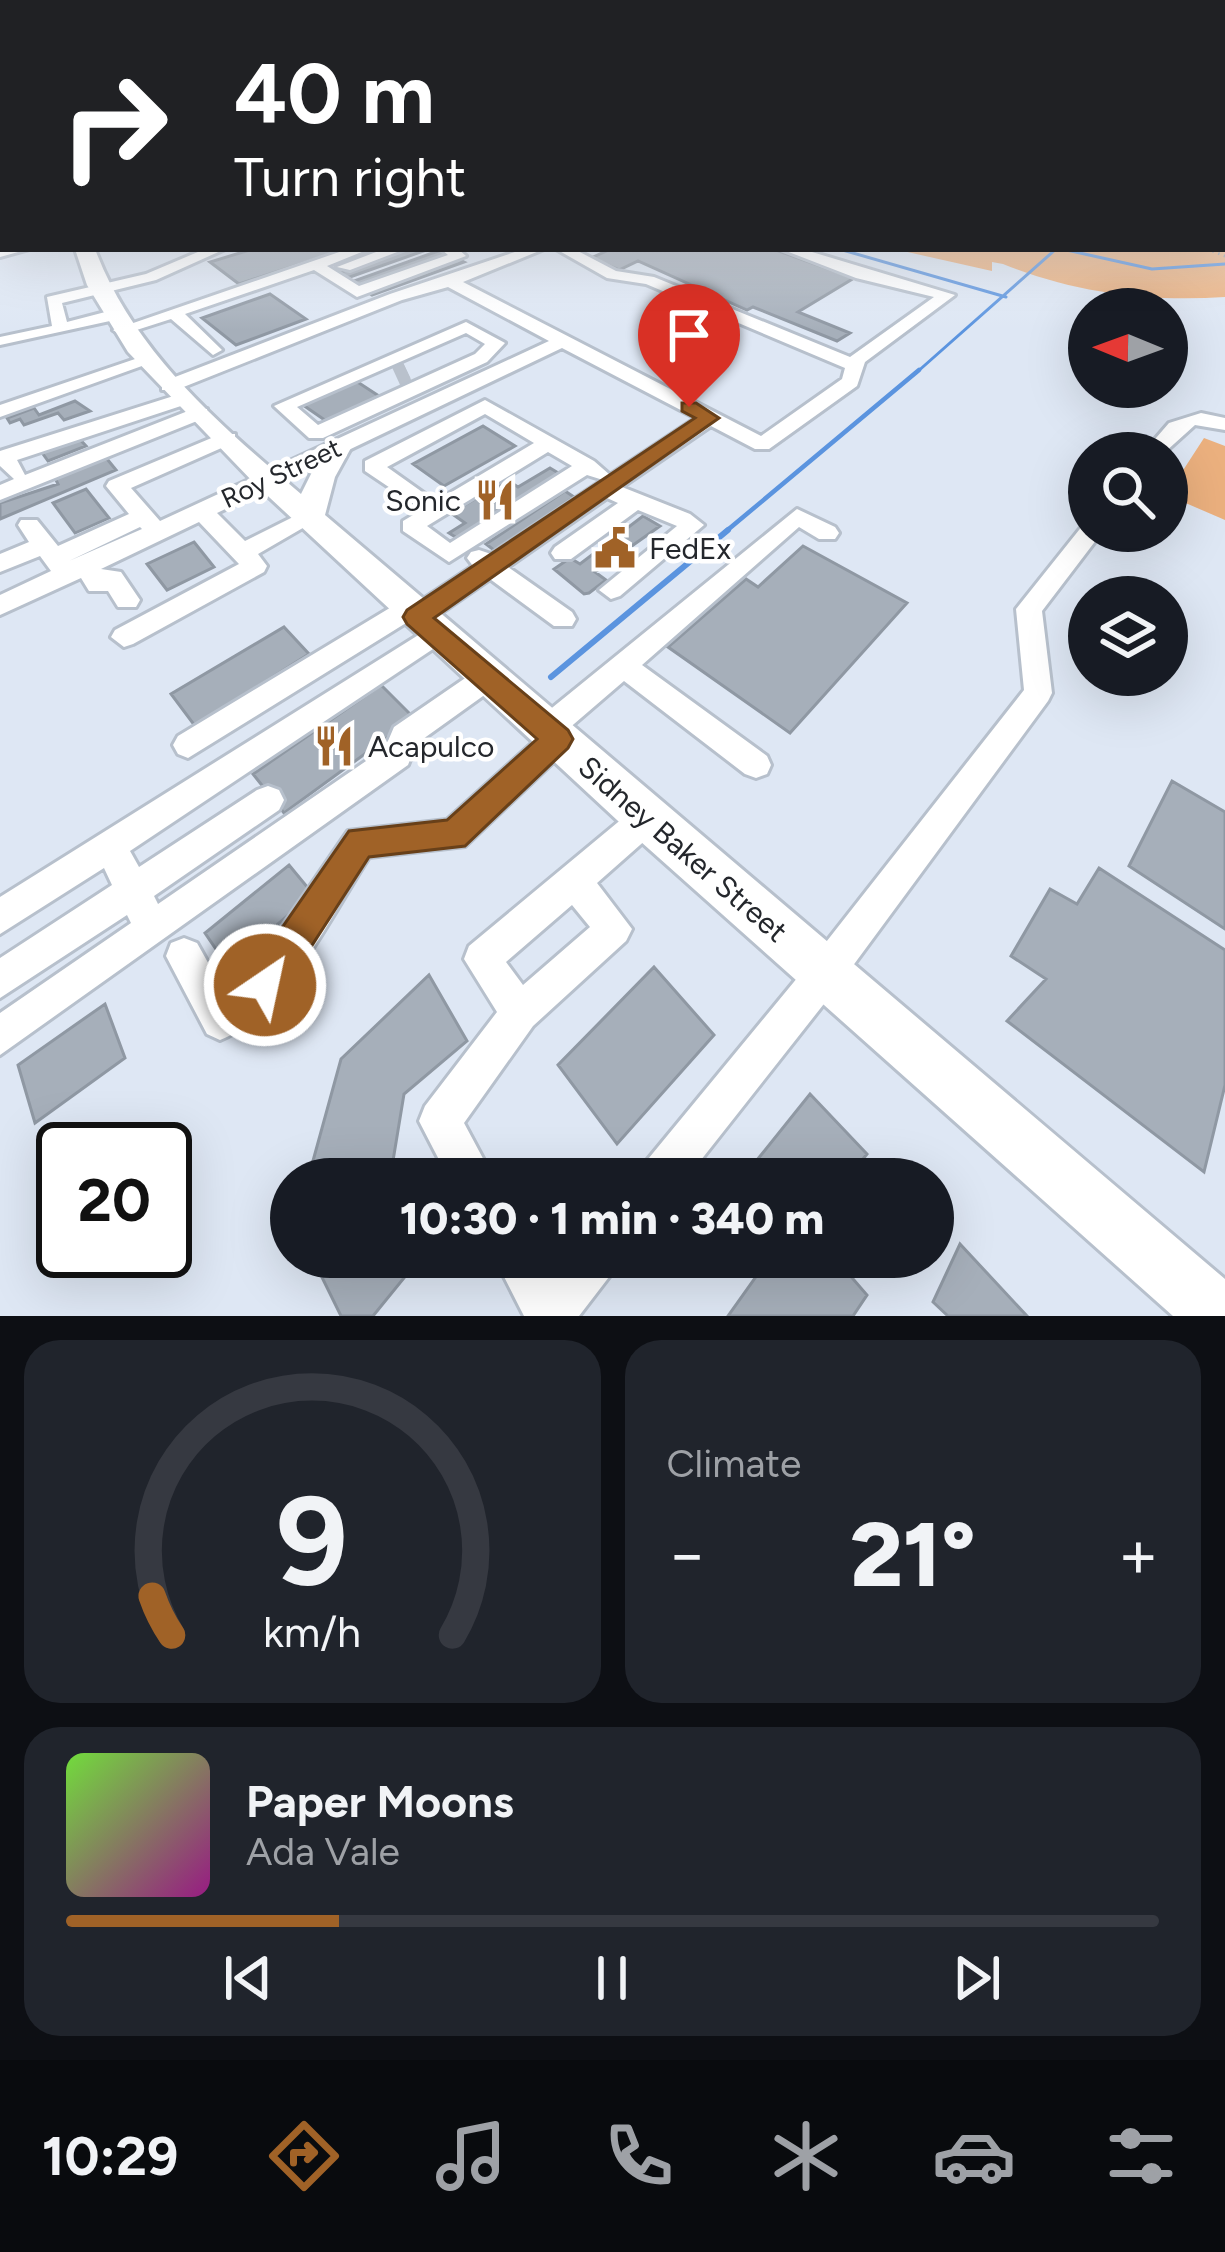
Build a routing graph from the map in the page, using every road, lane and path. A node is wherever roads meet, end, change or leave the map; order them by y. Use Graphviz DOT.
graph roads {
  1 [pos="211,252"];
  2 [pos="358,252"];
  3 [pos="389,252"];
  4 [pos="423,252"];
  5 [pos="453,252"];
  6 [pos="529,252"];
  7 [pos="569,252"];
  8 [pos="796,252"];
  9 [pos="154,258"];
  10 [pos="184,263"];
  11 [pos="92,270"];
  12 [pos="329,273"];
  13 [pos="152,277"];
  14 [pos="450,282"];
  15 [pos="218,288"];
  16 [pos="179,307"];
  17 [pos="117,323"];
  18 [pos="61,329"];
  19 [pos="6,341"];
  20 [pos="562,341"];
  21 [pos="454,342"];
  22 [pos="482,343"];
  23 [pos="213,350"];
  24 [pos="144,362"];
  25 [pos="855,366"];
  26 [pos="501,370"];
  27 [pos="391,379"];
  28 [pos="458,391"];
  29 [pos="184,399"];
  30 [pos="484,406"];
  31 [pos="422,408"];
  32 [pos="0,411"];
  33 [pos="709,418"];
  34 [pos="1225,424"];
  35 [pos="1169,432"];
  36 [pos="228,438"];
  37 [pos="549,443"];
  38 [pos="338,446"];
  39 [pos="587,466"];
  40 [pos="16,473"];
  41 [pos="266,479"];
  42 [pos="610,485"];
  43 [pos="0,493"];
  44 [pos="417,499"];
  45 [pos="633,503"];
  46 [pos="201,510"];
  47 [pos="309,518"];
  48 [pos="150,524"];
  49 [pos="827,533"];
  50 [pos="462,545"];
  51 [pos="242,552"];
  52 [pos="1074,552"];
  53 [pos="56,553"];
  54 [pos="563,553"];
  55 [pos="490,566"];
  56 [pos="0,568"];
  57 [pos="611,590"];
  58 [pos="127,600"];
  59 [pos="7,603"];
  60 [pos="563,619"];
  61 [pos="420,620"];
  62 [pos="124,638"];
  63 [pos="622,666"];
  64 [pos="487,678"];
  65 [pos="552,734"];
  66 [pos="188,745"];
  67 [pos="239,761"];
  68 [pos="756,766"];
  69 [pos="268,800"];
  70 [pos="646,819"];
  71 [pos="291,831"];
  72 [pos="110,845"];
  73 [pos="574,881"];
  74 [pos="133,891"];
  75 [pos="0,917"];
  76 [pos="152,929"];
  77 [pos="184,956"];
  78 [pos="825,973"];
  79 [pos="0,980"];
  80 [pos="520,1013"];
  81 [pos="0,1036"];
  82 [pos="461,1158"];
  83 [pos="676,1158"];
  84 [pos="528,1278"];
  85 [pos="579,1278"];
  86 [pos="549,1316"];
  87 [pos="1220,1316"];
  1 -- 10 [label="street"];
  2 -- 12 [label="street"];
  3 -- 12 [label="street"];
  4 -- 12 [label="street"];
  5 -- 12 [label="street"];
  6 -- 14 [label="street"];
  7 -- 25 [label="street"];
  8 -- 25 [label="street"];
  9 -- 11 [label="street"];
  10 -- 13 [label="street"];
  10 -- 15 [label="street"];
  11 -- 13 [label="street"];
  11 -- 17 [label="main road, Sidney Baker Street"];
  11 -- 18 [label="street"];
  12 -- 16 [label="street"];
  13 -- 16 [label="street"];
  14 -- 20 [label="street"];
  14 -- 29 [label="street"];
  16 -- 17 [label="street"];
  16 -- 23 [label="street"];
  17 -- 18 [label="street"];
  17 -- 24 [label="main road, Sidney Baker Street"];
  18 -- 19 [label="street"];
  20 -- 26 [label="street, Roy Street"];
  20 -- 33 [label="street"];
  21 -- 22 [label="street"];
  21 -- 27 [label="street"];
  21 -- 27 [label="street"];
  22 -- 26 [label="street"];
  22 -- 27 [label="street"];
  24 -- 29 [label="main road, Sidney Baker Street"];
  24 -- 32 [label="street"];
  25 -- 33 [label="street"];
  26 -- 28 [label="street, Roy Street"];
  27 -- 31 [label="street"];
  28 -- 30 [label="street"];
  28 -- 31 [label="street, Roy Street"];
  29 -- 36 [label="main road, Sidney Baker Street"];
  29 -- 40 [label="street"];
  29 -- 43 [label="street"];
  30 -- 37 [label="street"];
  30 -- 44 [label="street"];
  31 -- 38 [label="street, Roy Street"];
  33 -- 42 [label="street"];
  34 -- 35 [label="street"];
  36 -- 41 [label="main road, Sidney Baker Street"];
  36 -- 48 [label="street"];
  37 -- 39 [label="street"];
  37 -- 50 [label="street"];
  38 -- 41 [label="street, Roy Street"];
  38 -- 47 [label="main road"];
  39 -- 42 [label="street"];
  39 -- 50 [label="street"];
  41 -- 46 [label="street, Roy Street"];
  41 -- 47 [label="main road, Sidney Baker Street"];
  42 -- 45 [label="street"];
  42 -- 55 [label="street"];
  45 -- 54 [label="street"];
  45 -- 57 [label="street"];
  46 -- 48 [label="street, Roy Street"];
  46 -- 51 [label="street"];
  47 -- 51 [label="street"];
  47 -- 61 [label="main road, Sidney Baker Street"];
  48 -- 53 [label="street, Roy Street"];
  49 -- 63 [label="street"];
  50 -- 55 [label="street"];
  51 -- 62 [label="street"];
  52 -- 78 [label="street"];
  53 -- 56 [label="street"];
  53 -- 58 [label="street"];
  53 -- 59 [label="street"];
  55 -- 60 [label="street"];
  55 -- 61 [label="street"];
  56 -- 59 [label="street"];
  61 -- 64 [label="main road, Sidney Baker Street"];
  61 -- 66 [label="street"];
  61 -- 67 [label="street"];
  63 -- 65 [label="street"];
  63 -- 68 [label="street"];
  64 -- 65 [label="main road, Sidney Baker Street"];
  64 -- 71 [label="street"];
  65 -- 70 [label="main road, Sidney Baker Street"];
  65 -- 77 [label="street"];
  67 -- 69 [label="street"];
  67 -- 72 [label="street"];
  69 -- 71 [label="street"];
  69 -- 74 [label="street"];
  70 -- 73 [label="street"];
  70 -- 78 [label="main road, Sidney Baker Street"];
  71 -- 76 [label="street"];
  72 -- 74 [label="street"];
  72 -- 75 [label="street"];
  73 -- 80 [label="street"];
  73 -- 80 [label="street"];
  74 -- 76 [label="street"];
  74 -- 79 [label="street"];
  76 -- 81 [label="street"];
  78 -- 83 [label="street"];
  78 -- 87 [label="main road, Sidney Baker Street"];
  80 -- 82 [label="street"];
  84 -- 86 [label="street"];
  85 -- 86 [label="street"];
}
